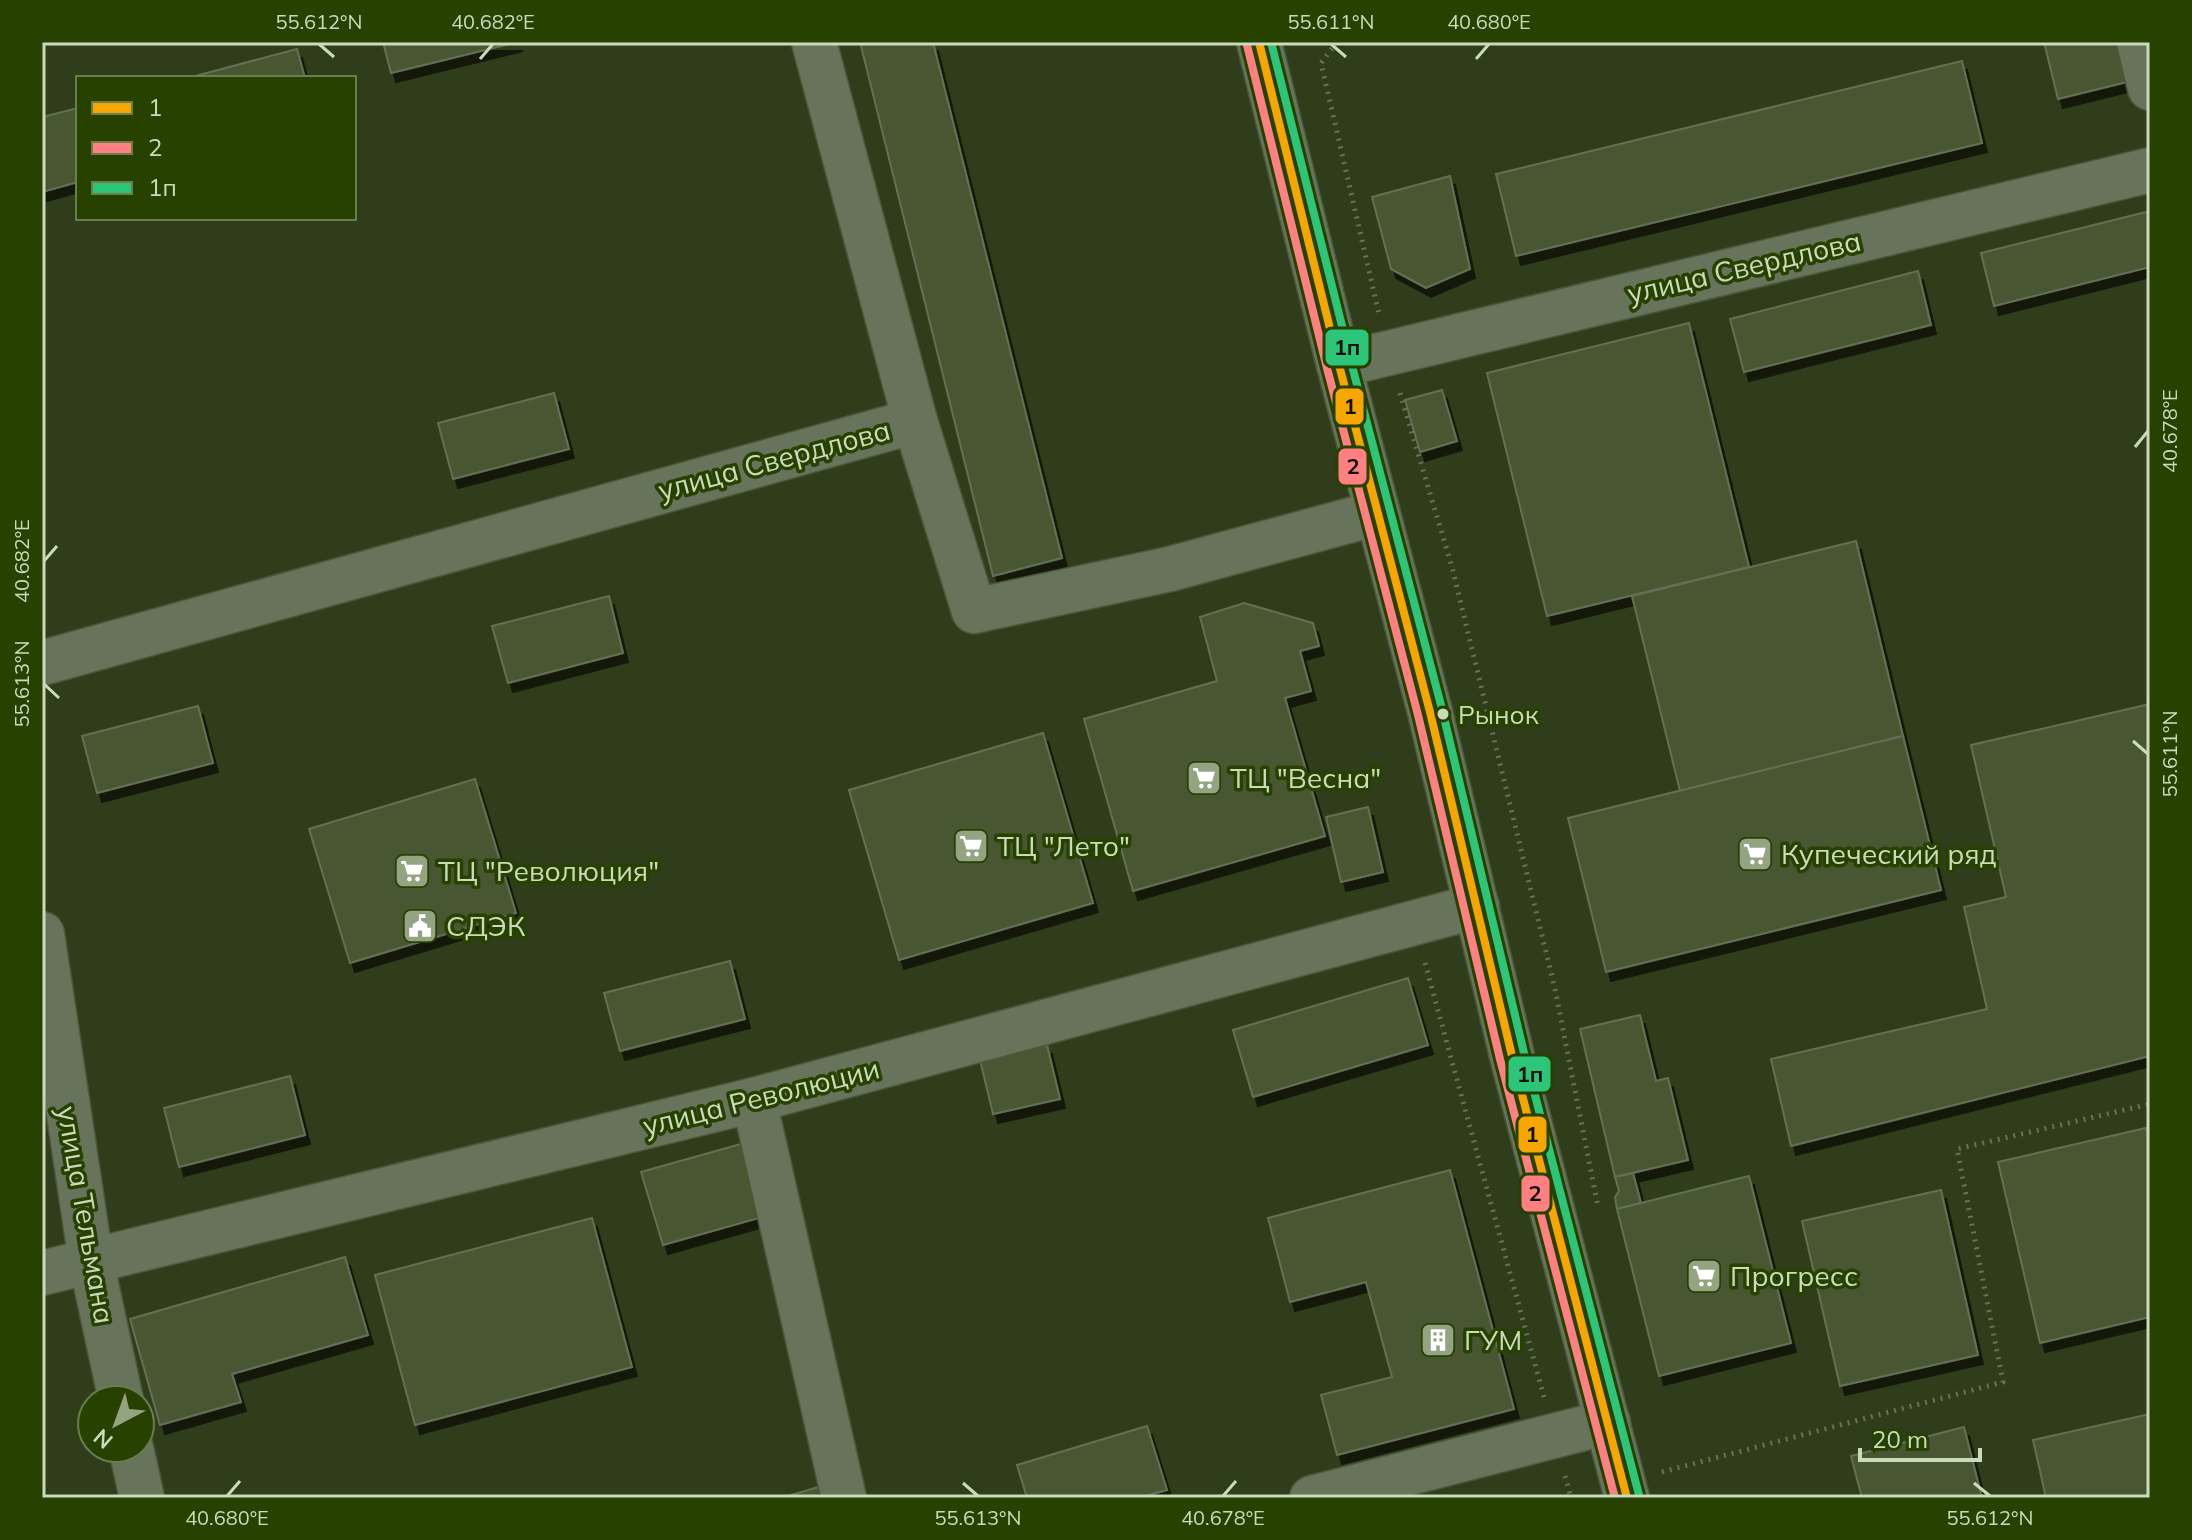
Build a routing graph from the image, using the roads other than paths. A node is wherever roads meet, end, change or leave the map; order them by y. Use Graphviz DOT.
graph roads {
  1 [pos="814,42"];
  2 [pos="1259,42"];
  3 [pos="2139,42"];
  4 [pos="2150,88"];
  5 [pos="2150,170"];
  6 [pos="1339,365"];
  7 [pos="915,421"];
  8 [pos="1377,513"];
  9 [pos="42,663"];
  10 [pos="1477,906"];
  11 [pos="42,934"];
  12 [pos="754,1100"];
  13 [pos="91,1261"];
  14 [pos="42,1273"];
  15 [pos="118,1384"];
  16 [pos="1608,1422"];
  17 [pos="135,1464"];
  18 [pos="1625,1490"];
  19 [pos="142,1498"];
  20 [pos="844,1498"];
  21 [pos="1312,1498"];
  1 -- 7 [label="street"];
  2 -- 6 [label="street"];
  3 -- 4 [label="street"];
  5 -- 6 [label="street, улица Свердлова"];
  6 -- 8 [label="street"];
  7 -- 8 [label="street, улица Свердлова"];
  7 -- 9 [label="street, улица Свердлова"];
  8 -- 10 [label="street"];
  10 -- 12 [label="street, улица Революции"];
  10 -- 16 [label="street"];
  11 -- 13 [label="street, улица Тельмана"];
  12 -- 13 [label="street, улица Революции"];
  12 -- 20 [label="street"];
  13 -- 14 [label="street, улица Революции"];
  13 -- 15 [label="street, улица Тельмана"];
  16 -- 18 [label="street"];
  16 -- 21 [label="street"];
  17 -- 19 [label="street"];
}
